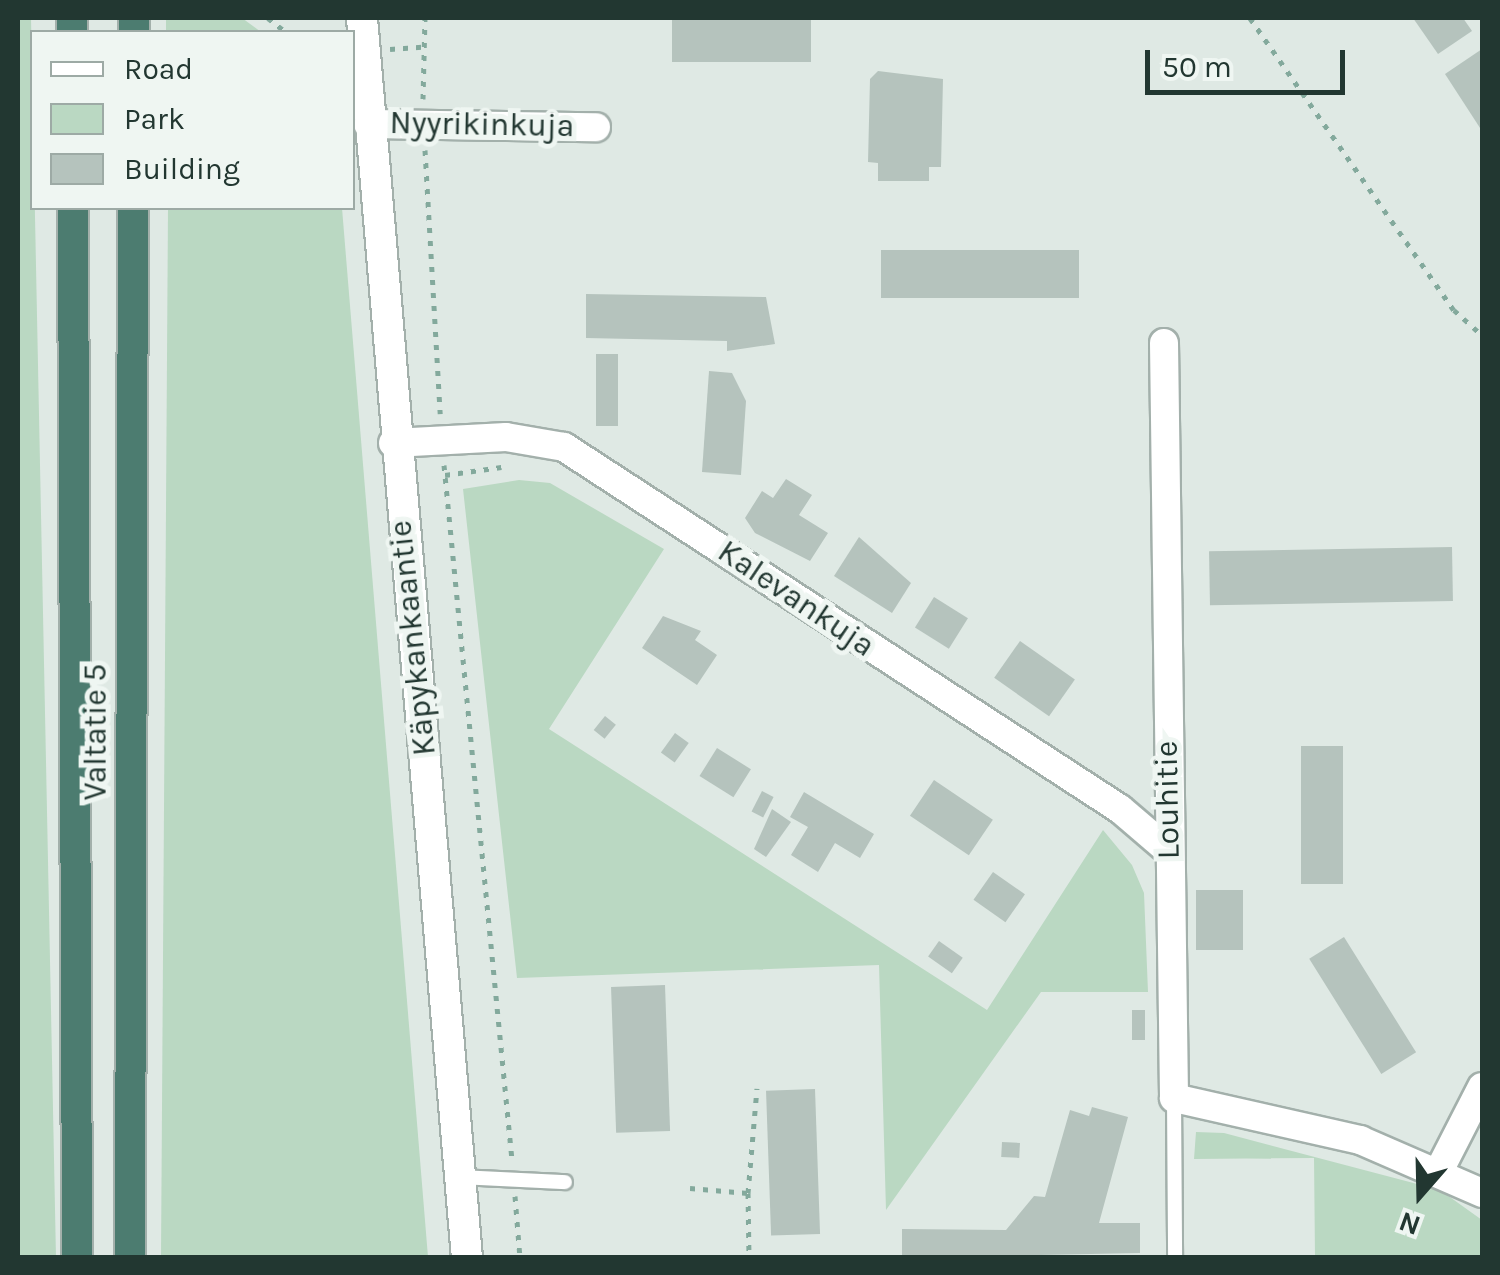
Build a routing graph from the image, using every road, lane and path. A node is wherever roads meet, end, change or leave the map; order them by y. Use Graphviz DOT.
graph roads {
  1 [pos="362,18"];
  2 [pos="425,18"];
  3 [pos="1250,18"];
  4 [pos="424,122"];
  5 [pos="368,124"];
  6 [pos="596,127"];
  7 [pos="72,210"];
  8 [pos="133,210"];
  9 [pos="1482,335"];
  10 [pos="1164,343"];
  11 [pos="441,439"];
  12 [pos="393,443"];
  13 [pos="517,466"];
  14 [pos="445,476"];
  15 [pos="1168,850"];
  16 [pos="1482,1087"];
  17 [pos="756,1088"];
  18 [pos="1174,1098"];
  19 [pos="1440,1169"];
  20 [pos="461,1176"];
  21 [pos="514,1181"];
  22 [pos="565,1182"];
  23 [pos="690,1188"];
  24 [pos="748,1194"];
  25 [pos="1482,1194"];
  26 [pos="749,1256"];
  27 [pos="77,1258"];
  28 [pos="130,1258"];
  29 [pos="467,1258"];
  30 [pos="520,1258"];
  31 [pos="697,1258"];
  32 [pos="881,1258"];
  33 [pos="1175,1258"];
  1 -- 5 [label="street, Käpykankaantie"];
  2 -- 4 [label="path"];
  3 -- 9 [label="path"];
  4 -- 5 [label="street, Nyyrikinkuja"];
  4 -- 6 [label="street, Nyyrikinkuja"];
  4 -- 11 [label="path"];
  5 -- 12 [label="street, Käpykankaantie"];
  7 -- 27 [label="highway, Valtatie 5"];
  8 -- 28 [label="highway, Valtatie 5"];
  10 -- 15 [label="street, Louhitie"];
  11 -- 12 [label="street, Kalevankuja"];
  11 -- 14 [label="path"];
  11 -- 15 [label="street, Kalevankuja"];
  12 -- 20 [label="street, Käpykankaantie"];
  13 -- 14 [label="path"];
  14 -- 21 [label="path"];
  15 -- 18 [label="street, Louhitie"];
  16 -- 19 [label="street"];
  17 -- 24 [label="path"];
  18 -- 19 [label="street"];
  18 -- 33 [label="lane, Louhitie"];
  19 -- 25 [label="street"];
  20 -- 21 [label="lane"];
  20 -- 29 [label="street, Käpykankaantie"];
  21 -- 22 [label="lane"];
  21 -- 30 [label="path"];
  23 -- 24 [label="path"];
  24 -- 26 [label="path"];
  26 -- 31 [label="path"];
  26 -- 32 [label="path"];
}
